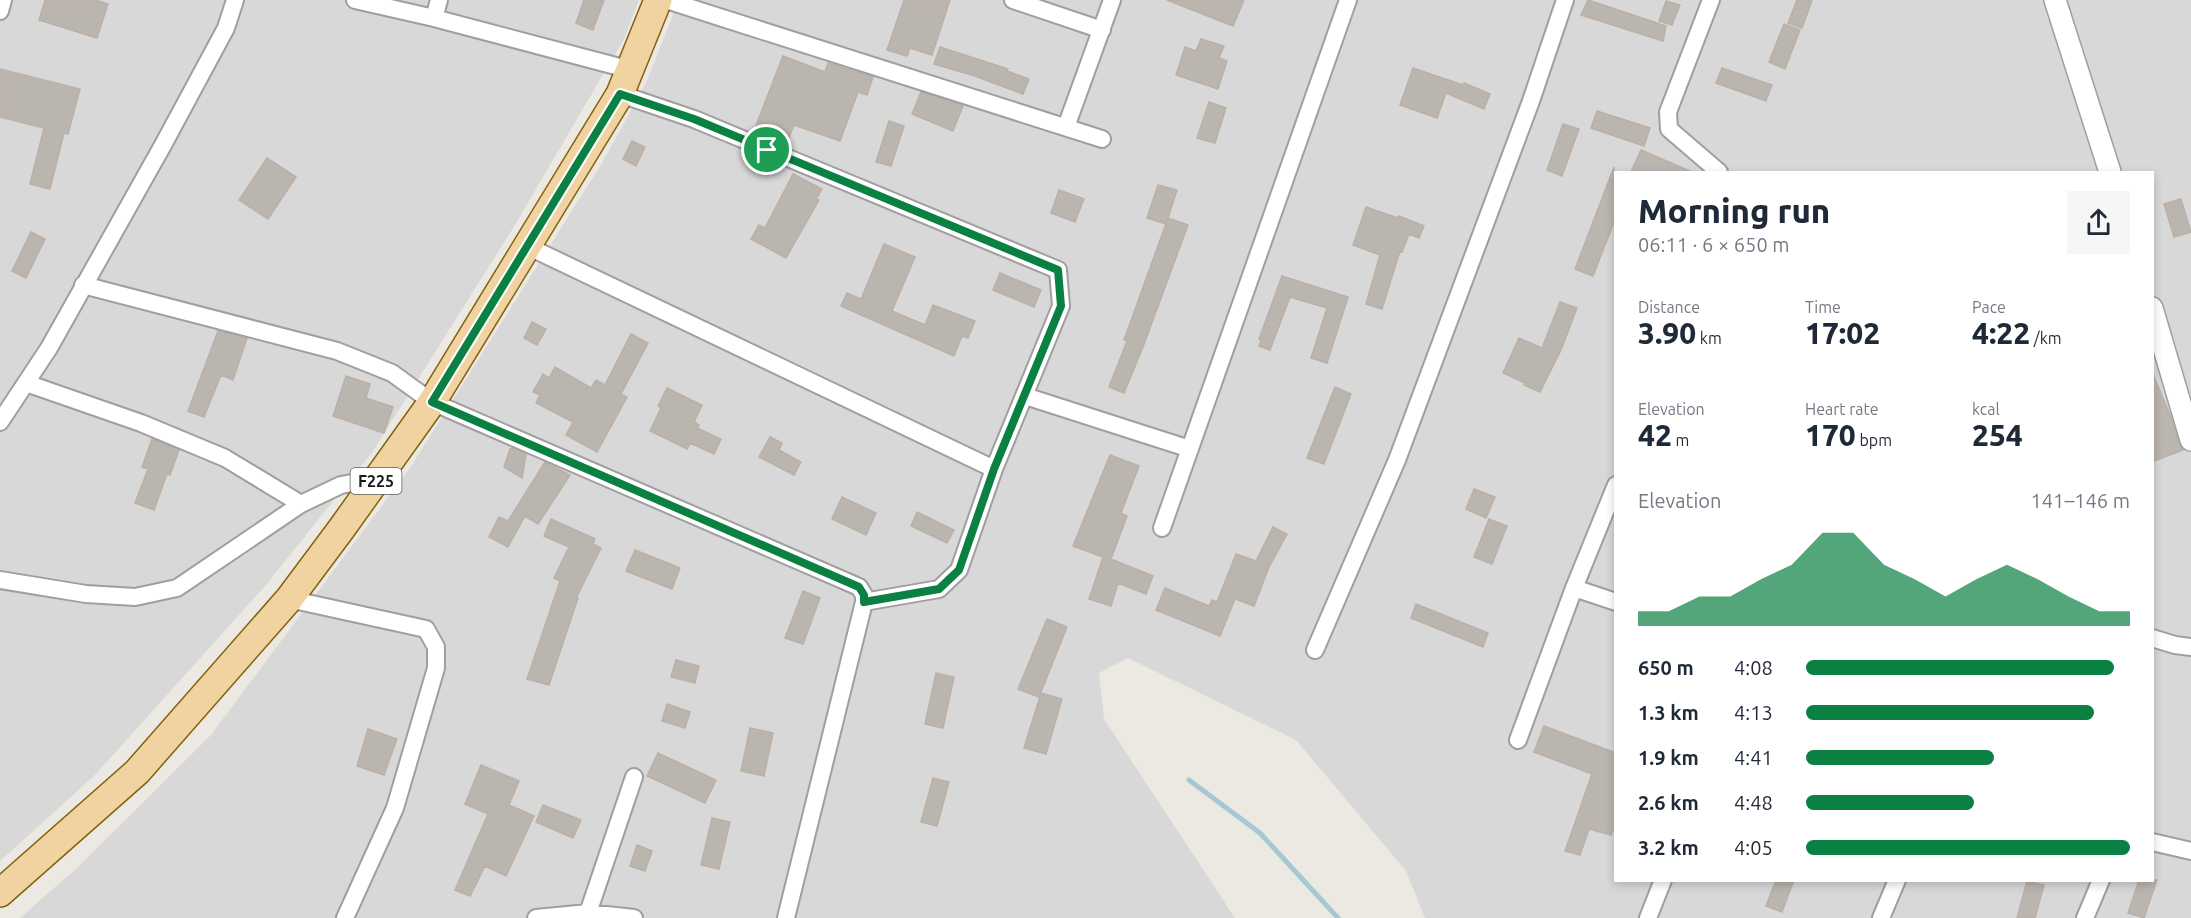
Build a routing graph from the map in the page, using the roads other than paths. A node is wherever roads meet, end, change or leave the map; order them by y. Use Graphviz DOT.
graph roads {
  1 [pos="3,0"];
  2 [pos="235,0"];
  3 [pos="355,0"];
  4 [pos="438,0"];
  5 [pos="658,0"];
  6 [pos="666,0"];
  7 [pos="1013,0"];
  8 [pos="1113,0"];
  9 [pos="1348,0"];
  10 [pos="1565,0"];
  11 [pos="1711,0"];
  12 [pos="2055,0"];
  13 [pos="0,10"];
  14 [pos="434,18"];
  15 [pos="1102,30"];
  16 [pos="631,70"];
  17 [pos="620,94"];
  18 [pos="1066,128"];
  19 [pos="1102,139"];
  20 [pos="1718,171"];
  21 [pos="2110,171"];
  22 [pos="529,247"];
  23 [pos="83,285"];
  24 [pos="2154,315"];
  25 [pos="26,383"];
  26 [pos="1025,396"];
  27 [pos="432,402"];
  28 [pos="0,422"];
  29 [pos="2191,441"];
  30 [pos="1190,449"];
  31 [pos="994,469"];
  32 [pos="378,478"];
  33 [pos="1614,490"];
  34 [pos="301,504"];
  35 [pos="1162,528"];
  36 [pos="0,580"];
  37 [pos="1574,588"];
  38 [pos="289,599"];
  39 [pos="1614,601"];
  40 [pos="864,602"];
  41 [pos="2154,640"];
  42 [pos="2191,647"];
  43 [pos="1315,650"];
  44 [pos="1518,740"];
  45 [pos="634,777"];
  46 [pos="2154,842"];
  47 [pos="2191,851"];
  48 [pos="1662,882"];
  49 [pos="1896,882"];
  50 [pos="2101,882"];
  51 [pos="0,892"];
  52 [pos="588,913"];
  53 [pos="345,918"];
  54 [pos="536,918"];
  55 [pos="634,918"];
  56 [pos="786,918"];
  57 [pos="1648,918"];
  58 [pos="1881,918"];
  59 [pos="2085,918"];
  1 -- 13 [label="street"];
  2 -- 23 [label="street"];
  3 -- 14 [label="street"];
  4 -- 14 [label="street"];
  5 -- 16 [label="main road, F225"];
  6 -- 18 [label="street"];
  7 -- 15 [label="street"];
  8 -- 15 [label="street"];
  9 -- 30 [label="street"];
  10 -- 43 [label="street"];
  11 -- 20 [label="street"];
  12 -- 21 [label="street"];
  14 -- 16 [label="street"];
  15 -- 18 [label="street"];
  16 -- 17 [label="main road, F225"];
  17 -- 22 [label="main road, F225"];
  17 -- 26 [label="street"];
  18 -- 19 [label="street"];
  22 -- 27 [label="main road, F225"];
  22 -- 31 [label="street"];
  23 -- 25 [label="street"];
  23 -- 27 [label="street"];
  24 -- 29 [label="street"];
  25 -- 28 [label="street"];
  25 -- 34 [label="street"];
  26 -- 30 [label="street"];
  26 -- 31 [label="street"];
  27 -- 32 [label="main road, F225"];
  27 -- 40 [label="street"];
  30 -- 35 [label="street"];
  31 -- 40 [label="street"];
  32 -- 34 [label="street"];
  32 -- 38 [label="main road, F225"];
  33 -- 37 [label="street"];
  34 -- 36 [label="street"];
  37 -- 39 [label="street"];
  37 -- 44 [label="street"];
  38 -- 51 [label="main road, F225"];
  38 -- 53 [label="street"];
  40 -- 56 [label="street"];
  41 -- 42 [label="street"];
  45 -- 52 [label="street"];
  46 -- 47 [label="street"];
  48 -- 57 [label="street"];
  49 -- 58 [label="street"];
  50 -- 59 [label="street"];
  52 -- 54 [label="street"];
  52 -- 55 [label="street"];
}
